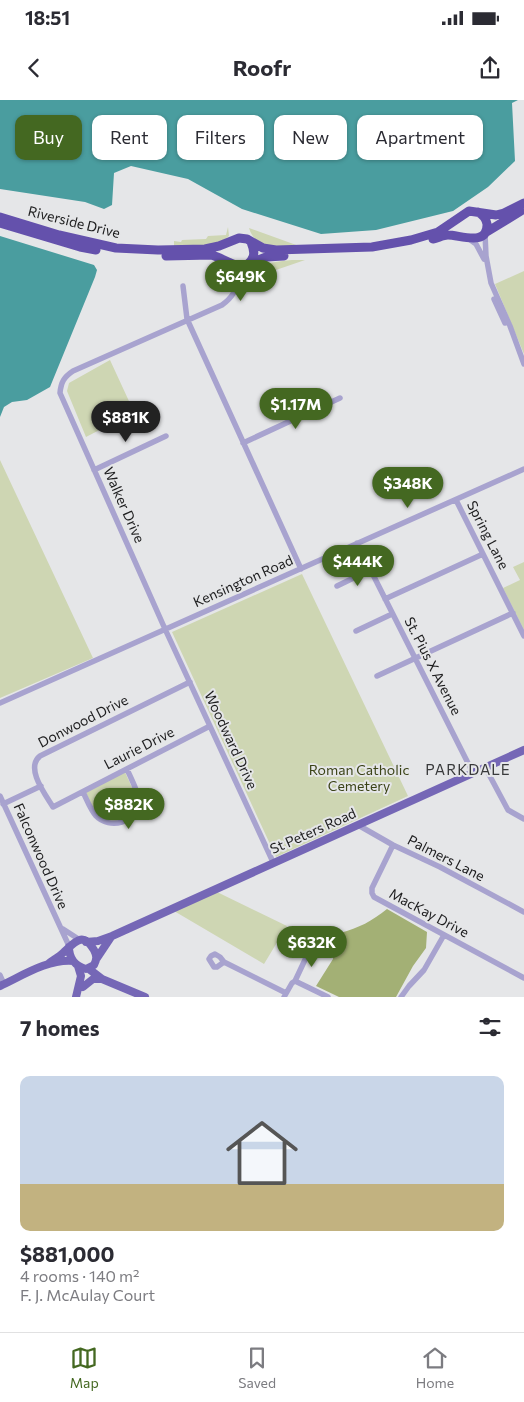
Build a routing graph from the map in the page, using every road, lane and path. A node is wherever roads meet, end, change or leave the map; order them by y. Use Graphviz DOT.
graph roads {
  1 [pos="524,203"];
  2 [pos="524,210"];
  3 [pos="478,212"];
  4 [pos="0,216"];
  5 [pos="461,216"];
  6 [pos="0,223"];
  7 [pos="484,233"];
  8 [pos="468,238"];
  9 [pos="231,241"];
  10 [pos="251,242"];
  11 [pos="230,263"];
  12 [pos="246,265"];
  13 [pos="183,286"];
  14 [pos="217,307"];
  15 [pos="187,320"];
  16 [pos="516,344"];
  17 [pos="524,364"];
  18 [pos="340,398"];
  19 [pos="166,436"];
  20 [pos="243,443"];
  21 [pos="524,469"];
  22 [pos="94,470"];
  23 [pos="456,500"];
  24 [pos="357,543"];
  25 [pos="483,554"];
  26 [pos="300,569"];
  27 [pos="370,570"];
  28 [pos="337,586"];
  29 [pos="385,599"];
  30 [pos="513,613"];
  31 [pos="392,614"];
  32 [pos="165,629"];
  33 [pos="356,631"];
  34 [pos="524,636"];
  35 [pos="415,658"];
  36 [pos="377,676"];
  37 [pos="190,682"];
  38 [pos="0,703"];
  39 [pos="210,726"];
  40 [pos="524,750"];
  41 [pos="486,768"];
  42 [pos="127,769"];
  43 [pos="473,774"];
  44 [pos="41,786"];
  45 [pos="83,792"];
  46 [pos="0,796"];
  47 [pos="3,804"];
  48 [pos="53,807"];
  49 [pos="524,819"];
  50 [pos="358,825"];
  51 [pos="393,844"];
  52 [pos="274,862"];
  53 [pos="524,912"];
  54 [pos="60,926"];
  55 [pos="444,935"];
  56 [pos="112,936"];
  57 [pos="83,941"];
  58 [pos="69,947"];
  59 [pos="310,947"];
  60 [pos="97,959"];
  61 [pos="224,962"];
  62 [pos="75,963"];
  63 [pos="48,964"];
  64 [pos="88,969"];
  65 [pos="0,975"];
  66 [pos="524,978"];
  67 [pos="105,980"];
  68 [pos="295,981"];
  69 [pos="2,985"];
  70 [pos="83,987"];
  71 [pos="285,995"];
  72 [pos="76,997"];
  73 [pos="145,997"];
  74 [pos="328,997"];
  75 [pos="401,997"];
  1 -- 3 [label="highway"];
  2 -- 7 [label="highway"];
  3 -- 5 [label="highway"];
  3 -- 7 [label="highway"];
  4 -- 9 [label="highway, Riverside Drive"];
  5 -- 8 [label="highway"];
  5 -- 10 [label="highway"];
  6 -- 11 [label="highway, Riverside Drive"];
  7 -- 8 [label="highway"];
  7 -- 16 [label="street"];
  8 -- 12 [label="highway"];
  8 -- 16 [label="street"];
  9 -- 10 [label="highway"];
  9 -- 11 [label="highway"];
  10 -- 12 [label="highway"];
  11 -- 12 [label="highway"];
  11 -- 14 [label="street"];
  12 -- 14 [label="street"];
  13 -- 15 [label="street"];
  14 -- 15 [label="street, Walker Drive"];
  15 -- 20 [label="street"];
  15 -- 22 [label="street, Walker Drive"];
  16 -- 17 [label="street"];
  18 -- 20 [label="street"];
  19 -- 22 [label="street"];
  20 -- 26 [label="street"];
  21 -- 23 [label="street, Kensington Road"];
  22 -- 32 [label="street, Walker Drive"];
  23 -- 24 [label="street, Kensington Road"];
  23 -- 25 [label="street, Spring Lane"];
  24 -- 26 [label="street, Kensington Road"];
  24 -- 27 [label="street, St. Pius X Avenue"];
  25 -- 29 [label="street"];
  25 -- 30 [label="street, Spring Lane"];
  26 -- 32 [label="street, Kensington Road"];
  27 -- 28 [label="street"];
  27 -- 29 [label="street, St. Pius X Avenue"];
  29 -- 31 [label="street, St. Pius X Avenue"];
  30 -- 34 [label="street, Spring Lane"];
  30 -- 35 [label="street"];
  31 -- 33 [label="street"];
  31 -- 35 [label="street, St. Pius X Avenue"];
  32 -- 37 [label="street, Woodward Drive"];
  32 -- 38 [label="street, Kensington Road"];
  35 -- 36 [label="street"];
  35 -- 43 [label="street, St. Pius X Avenue"];
  37 -- 39 [label="street, Woodward Drive"];
  37 -- 44 [label="street, Donwood Drive"];
  39 -- 42 [label="street, Laurie Drive"];
  39 -- 52 [label="street, Woodward Drive"];
  40 -- 41 [label="main road, St Peters Road"];
  41 -- 43 [label="main road, St Peters Road"];
  41 -- 49 [label="street"];
  42 -- 45 [label="street, Laurie Drive"];
  42 -- 45 [label="street"];
  43 -- 50 [label="main road, St Peters Road"];
  44 -- 47 [label="street"];
  44 -- 48 [label="street, Donwood Drive"];
  45 -- 48 [label="street, Laurie Drive"];
  46 -- 47 [label="street, Falconwood Drive"];
  47 -- 54 [label="street, Falconwood Drive"];
  50 -- 51 [label="street, Palmers Lane"];
  50 -- 52 [label="main road, St Peters Road"];
  51 -- 53 [label="street, Palmers Lane"];
  51 -- 55 [label="street, MacKay Drive"];
  52 -- 56 [label="main road, St Peters Road"];
  54 -- 57 [label="street, Falconwood Drive"];
  54 -- 58 [label="street, Falconwood Drive"];
  55 -- 66 [label="street, MacKay Drive"];
  55 -- 75 [label="street"];
  56 -- 57 [label="main road, St Peters Road"];
  56 -- 60 [label="main road"];
  57 -- 58 [label="main road"];
  57 -- 60 [label="main road"];
  58 -- 62 [label="main road"];
  58 -- 63 [label="main road"];
  59 -- 68 [label="street"];
  60 -- 64 [label="main road"];
  60 -- 67 [label="main road"];
  61 -- 71 [label="street"];
  62 -- 63 [label="main road"];
  62 -- 64 [label="main road"];
  62 -- 72 [label="main road"];
  63 -- 69 [label="main road"];
  64 -- 67 [label="main road"];
  64 -- 70 [label="main road"];
  65 -- 69 [label="street"];
  67 -- 70 [label="main road"];
  67 -- 73 [label="main road"];
  68 -- 71 [label="street"];
  68 -- 74 [label="street"];
  70 -- 72 [label="main road"];
}
